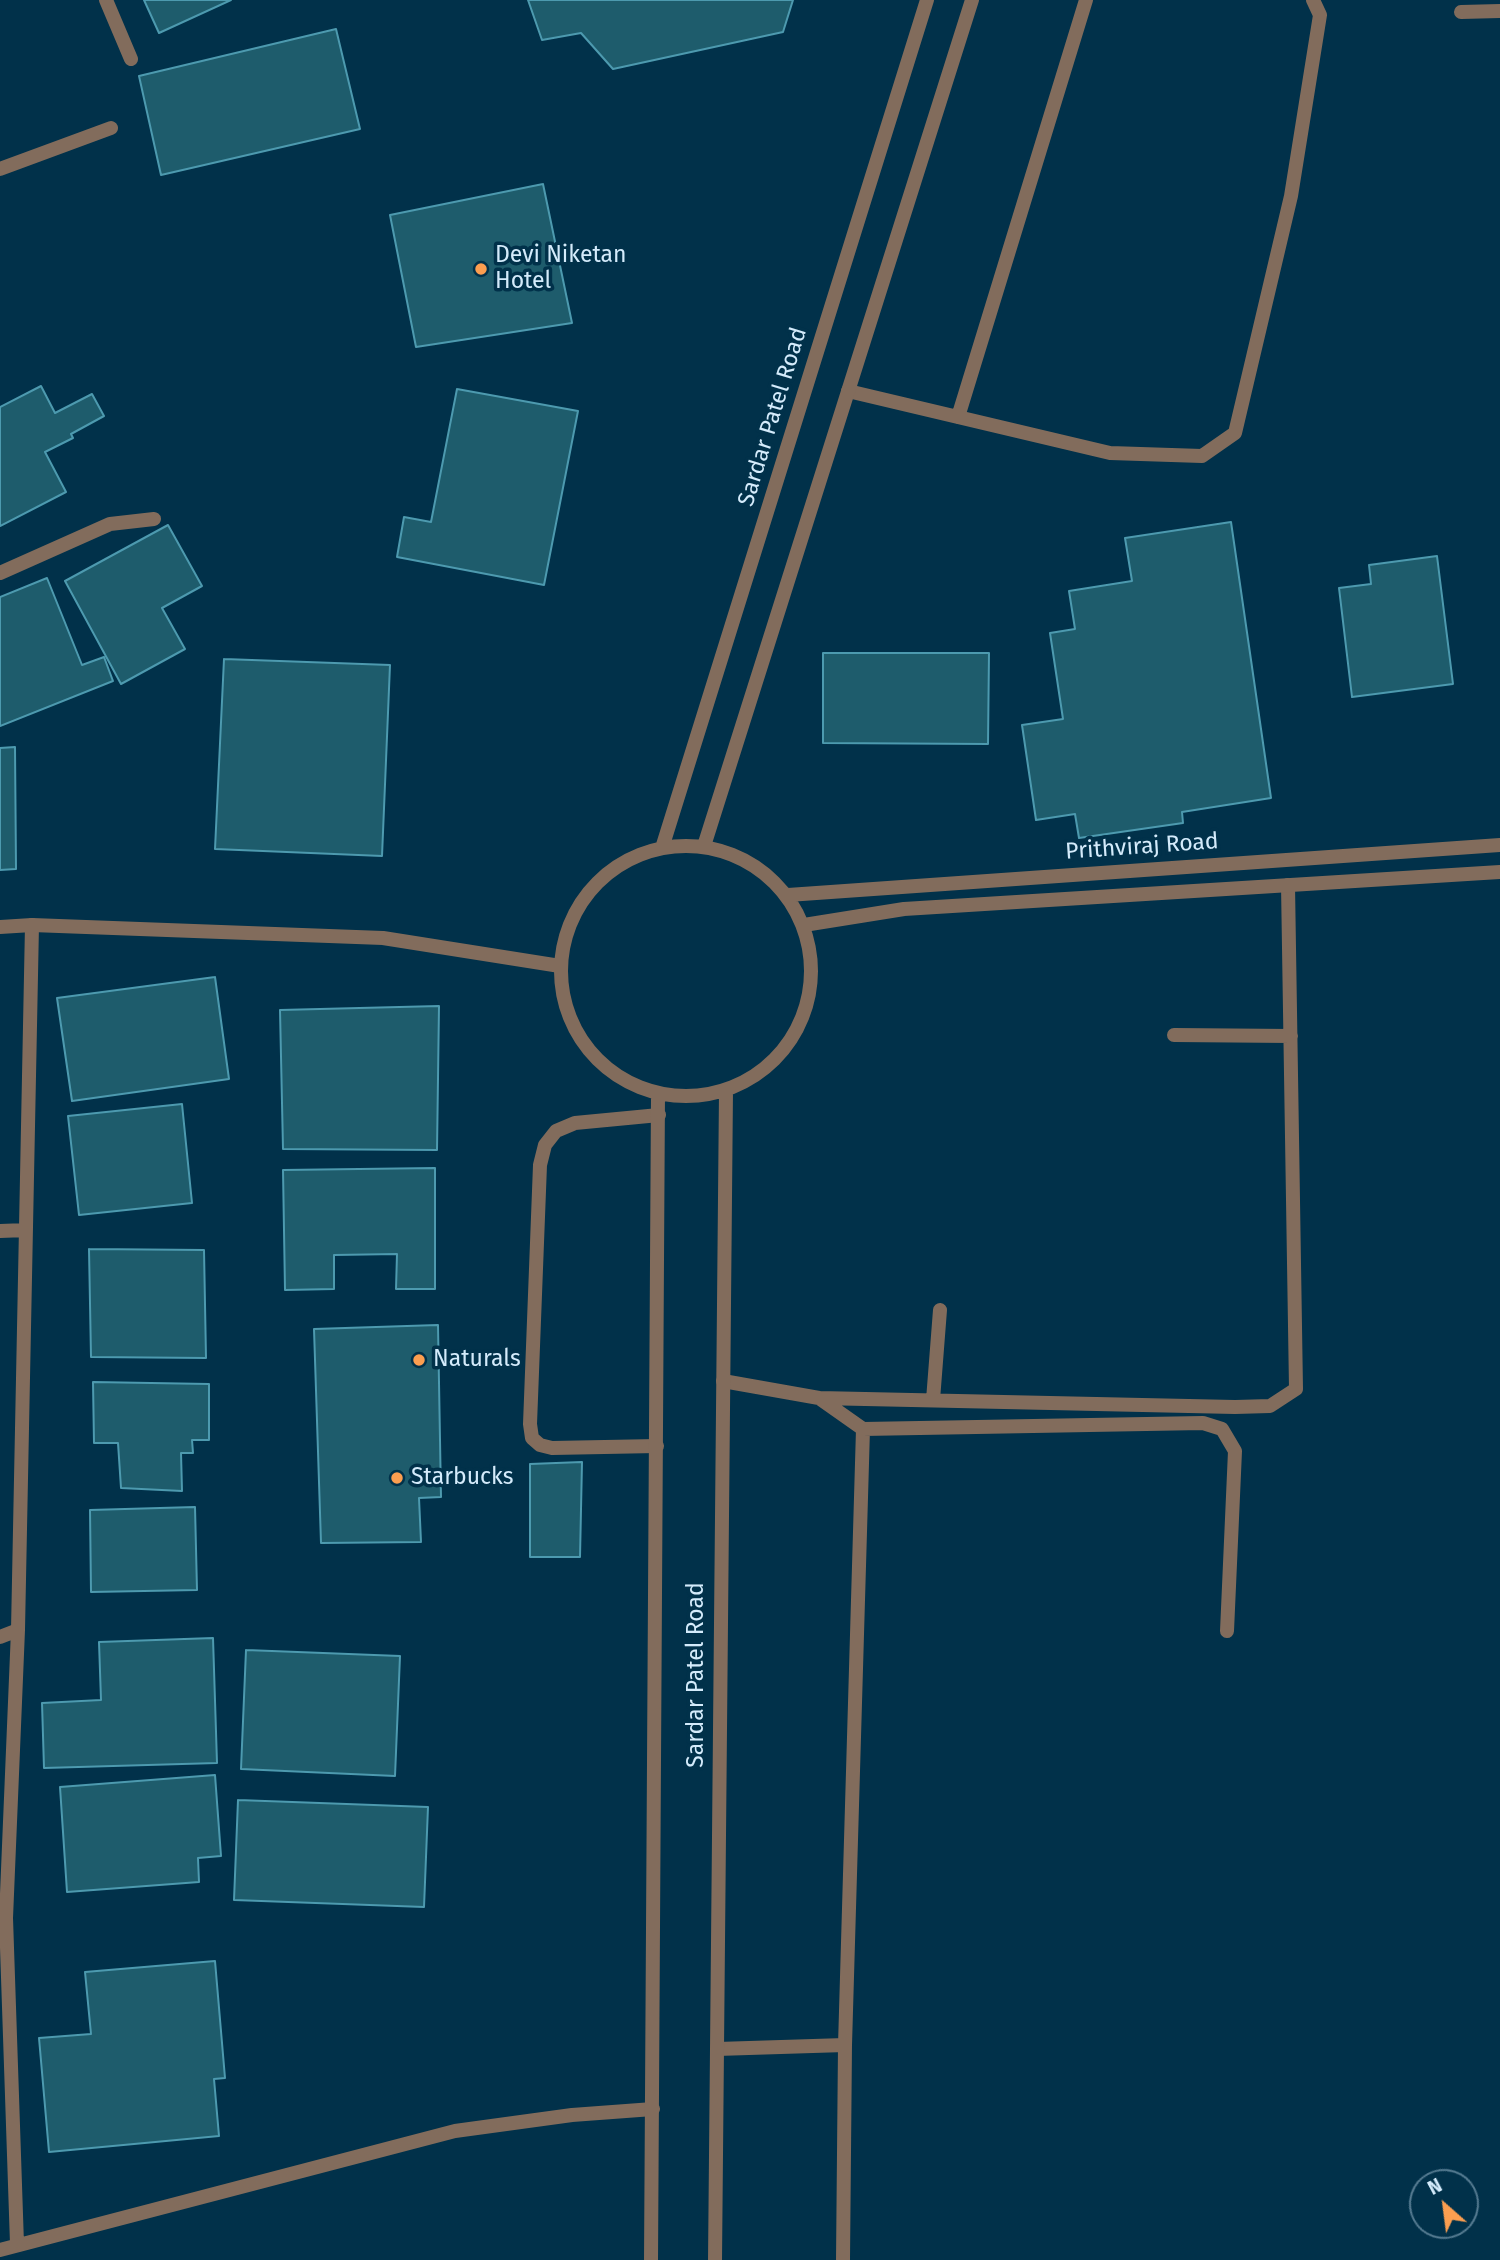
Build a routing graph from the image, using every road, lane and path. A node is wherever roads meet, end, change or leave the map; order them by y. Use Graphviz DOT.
graph roads {
  1 [pos="106,0"];
  2 [pos="927,0"];
  3 [pos="972,0"];
  4 [pos="1086,0"];
  5 [pos="1313,0"];
  6 [pos="1500,11"];
  7 [pos="1461,12"];
  8 [pos="131,59"];
  9 [pos="111,128"];
  10 [pos="0,169"];
  11 [pos="848,391"];
  12 [pos="958,417"];
  13 [pos="154,519"];
  14 [pos="0,573"];
  15 [pos="1500,845"];
  16 [pos="704,846"];
  17 [pos="662,848"];
  18 [pos="1500,873"];
  19 [pos="1288,885"];
  20 [pos="788,895"];
  21 [pos="32,925"];
  22 [pos="804,925"];
  23 [pos="0,927"];
  24 [pos="561,966"];
  25 [pos="1174,1035"];
  26 [pos="1291,1036"];
  27 [pos="726,1091"];
  28 [pos="658,1094"];
  29 [pos="659,1115"];
  30 [pos="26,1230"];
  31 [pos="0,1231"];
  32 [pos="940,1310"];
  33 [pos="723,1381"];
  34 [pos="819,1398"];
  35 [pos="933,1400"];
  36 [pos="863,1429"];
  37 [pos="657,1446"];
  38 [pos="18,1630"];
  39 [pos="1227,1630"];
  40 [pos="0,1637"];
  41 [pos="3,1919"];
  42 [pos="845,2045"];
  43 [pos="717,2049"];
  44 [pos="653,2109"];
  45 [pos="17,2244"];
  46 [pos="0,2250"];
  47 [pos="652,2260"];
  48 [pos="715,2260"];
  49 [pos="843,2260"];
  1 -- 8 [label="street"];
  2 -- 17 [label="street, Sardar Patel Road"];
  3 -- 11 [label="street"];
  4 -- 12 [label="street"];
  5 -- 12 [label="street"];
  6 -- 7 [label="street"];
  9 -- 10 [label="street"];
  11 -- 12 [label="street"];
  11 -- 16 [label="street"];
  13 -- 14 [label="street"];
  15 -- 20 [label="street, Prithviraj Road"];
  16 -- 17 [label="street"];
  16 -- 20 [label="street"];
  17 -- 24 [label="street"];
  18 -- 19 [label="street, Prithviraj Road"];
  19 -- 22 [label="street, Prithviraj Road"];
  19 -- 26 [label="street"];
  20 -- 22 [label="street"];
  21 -- 23 [label="street"];
  21 -- 24 [label="street"];
  21 -- 30 [label="street"];
  22 -- 27 [label="street"];
  24 -- 28 [label="street"];
  25 -- 26 [label="street"];
  26 -- 35 [label="street"];
  27 -- 28 [label="street"];
  27 -- 33 [label="street, Sardar Patel Road"];
  28 -- 29 [label="street, Sardar Patel Road"];
  29 -- 37 [label="street, Sardar Patel Road"];
  29 -- 37 [label="street"];
  30 -- 31 [label="street"];
  30 -- 38 [label="street"];
  32 -- 35 [label="street"];
  33 -- 34 [label="street"];
  33 -- 43 [label="street, Sardar Patel Road"];
  34 -- 35 [label="street"];
  34 -- 36 [label="street"];
  36 -- 39 [label="street"];
  36 -- 42 [label="street"];
  37 -- 44 [label="street, Sardar Patel Road"];
  38 -- 40 [label="street"];
  38 -- 41 [label="street"];
  41 -- 45 [label="street"];
  42 -- 43 [label="street"];
  42 -- 49 [label="street"];
  43 -- 48 [label="street, Sardar Patel Road"];
  44 -- 45 [label="street"];
  44 -- 47 [label="street, Sardar Patel Road"];
  45 -- 46 [label="street"];
}
